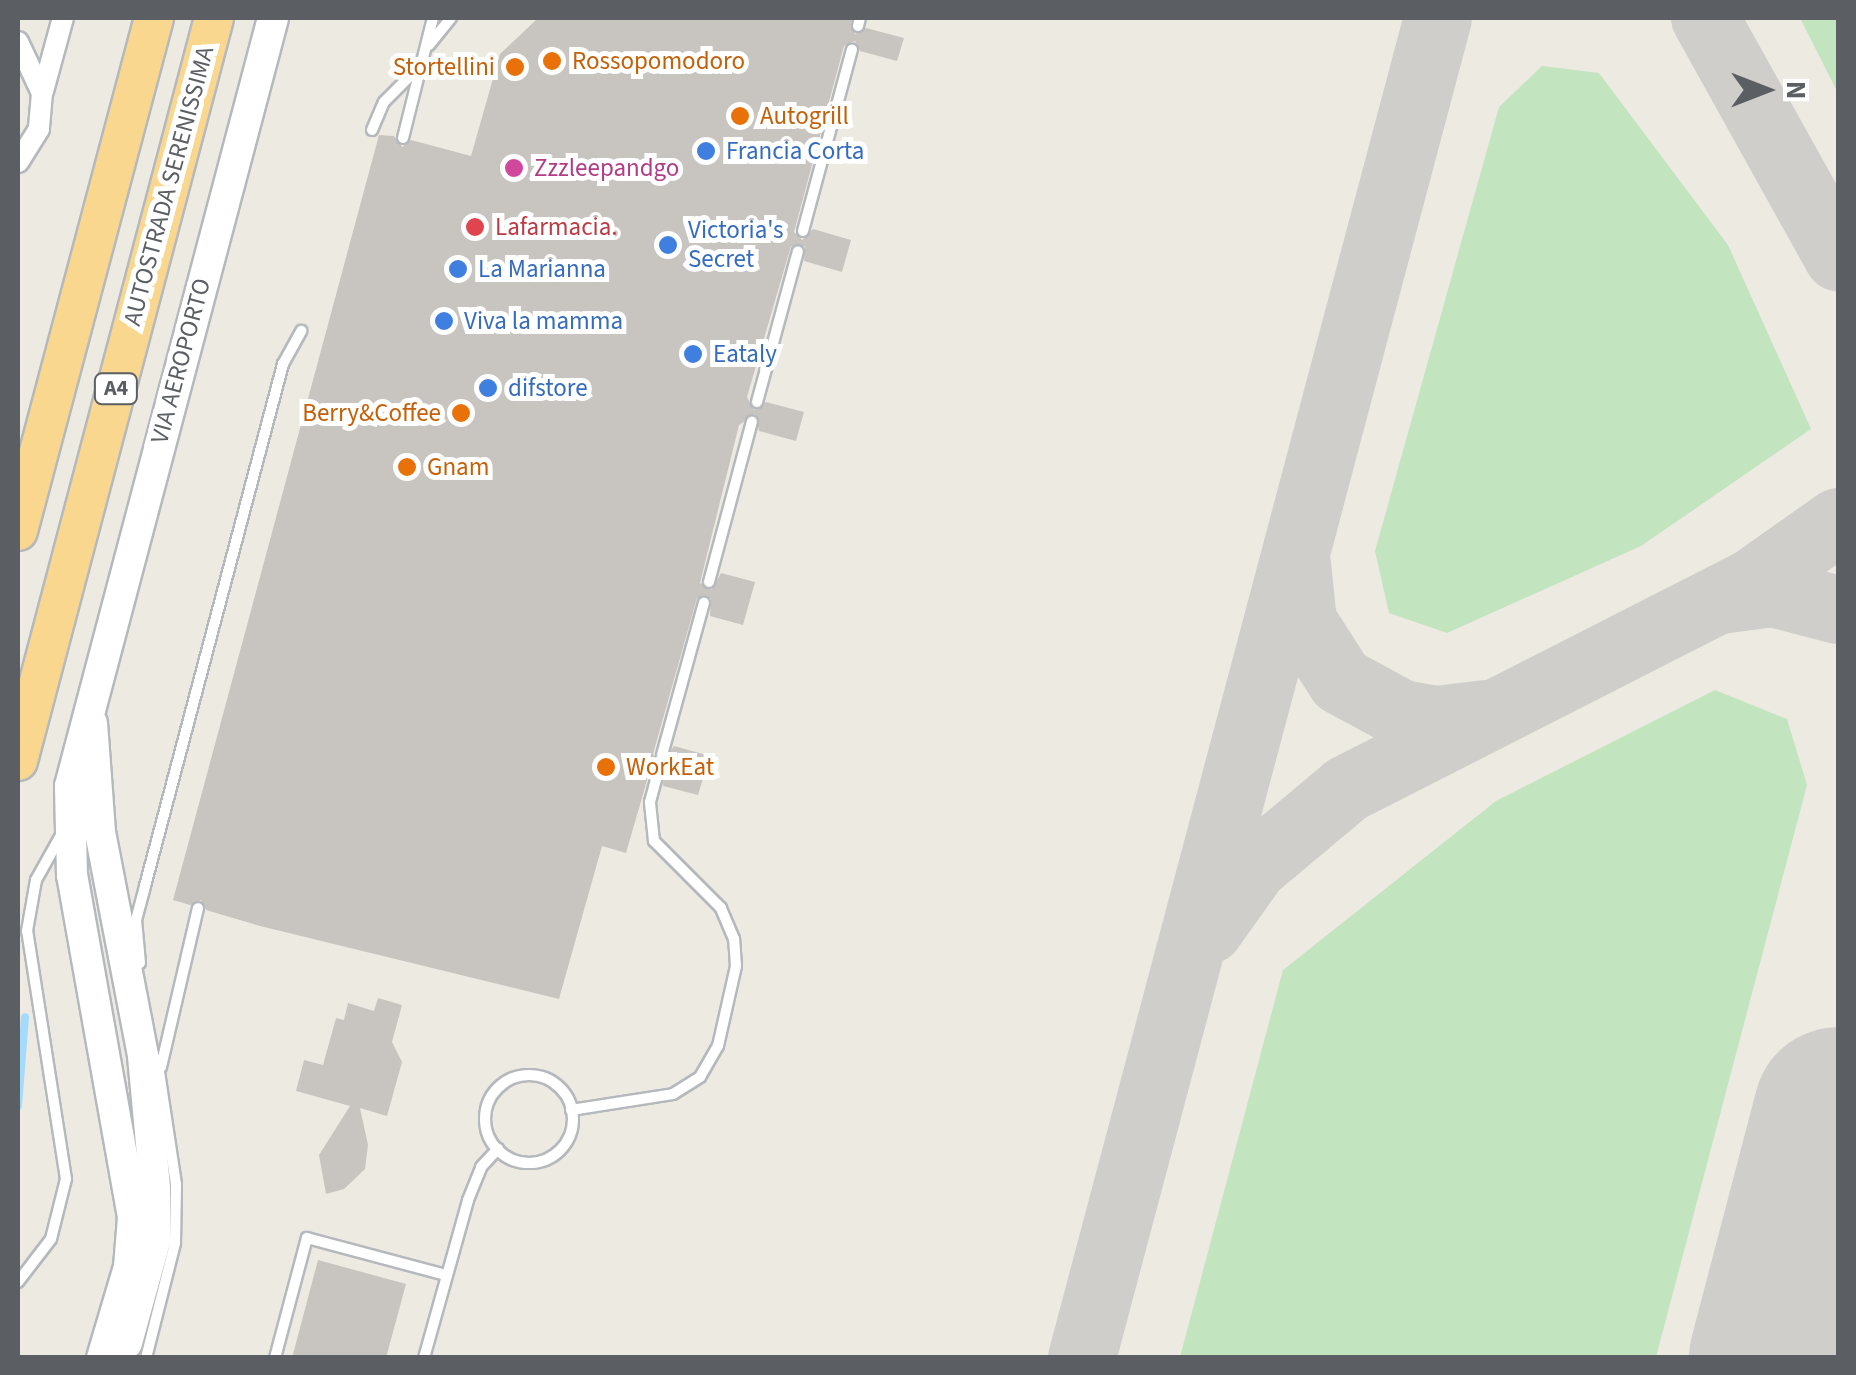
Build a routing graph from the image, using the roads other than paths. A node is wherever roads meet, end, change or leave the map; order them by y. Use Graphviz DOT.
graph roads {
  1 [pos="64,18"];
  2 [pos="154,18"];
  3 [pos="214,18"];
  4 [pos="273,18"];
  5 [pos="433,18"];
  6 [pos="451,18"];
  7 [pos="18,42"];
  8 [pos="429,46"];
  9 [pos="852,48"];
  10 [pos="423,64"];
  11 [pos="42,93"];
  12 [pos="372,130"];
  13 [pos="403,138"];
  14 [pos="18,162"];
  15 [pos="803,231"];
  16 [pos="798,251"];
  17 [pos="301,330"];
  18 [pos="758,402"];
  19 [pos="752,422"];
  20 [pos="18,530"];
  21 [pos="710,582"];
  22 [pos="704,603"];
  23 [pos="91,705"];
  24 [pos="662,755"];
  25 [pos="18,761"];
  26 [pos="657,775"];
  27 [pos="68,829"];
  28 [pos="198,908"];
  29 [pos="160,1073"];
  30 [pos="571,1110"];
  31 [pos="498,1149"];
  32 [pos="446,1274"];
  33 [pos="18,1282"];
  34 [pos="102,1358"];
  35 [pos="122,1358"];
  36 [pos="146,1358"];
  37 [pos="274,1358"];
  38 [pos="424,1358"];
  1 -- 11 [label="street"];
  2 -- 20 [label="highway, A4"];
  3 -- 25 [label="highway, AUTOSTRADA SERENISSIMA / A4"];
  4 -- 23 [label="main road, VIA AEROPORTO"];
  5 -- 8 [label="lane"];
  6 -- 8 [label="lane"];
  7 -- 11 [label="street"];
  8 -- 10 [label="lane"];
  9 -- 15 [label="lane"];
  10 -- 12 [label="lane"];
  10 -- 13 [label="lane"];
  11 -- 14 [label="street"];
  16 -- 18 [label="lane"];
  17 -- 29 [label="lane"];
  19 -- 21 [label="lane"];
  22 -- 24 [label="lane"];
  23 -- 27 [label="main road, VIA AEROPORTO"];
  23 -- 35 [label="main road, VIA AEROPORTO"];
  26 -- 30 [label="lane"];
  27 -- 33 [label="lane"];
  27 -- 34 [label="main road, VIA AEROPORTO"];
  28 -- 29 [label="lane"];
  29 -- 36 [label="lane"];
  30 -- 31 [label="lane"];
  30 -- 31 [label="lane"];
  31 -- 32 [label="lane"];
  32 -- 37 [label="lane"];
  32 -- 38 [label="lane"];
}
